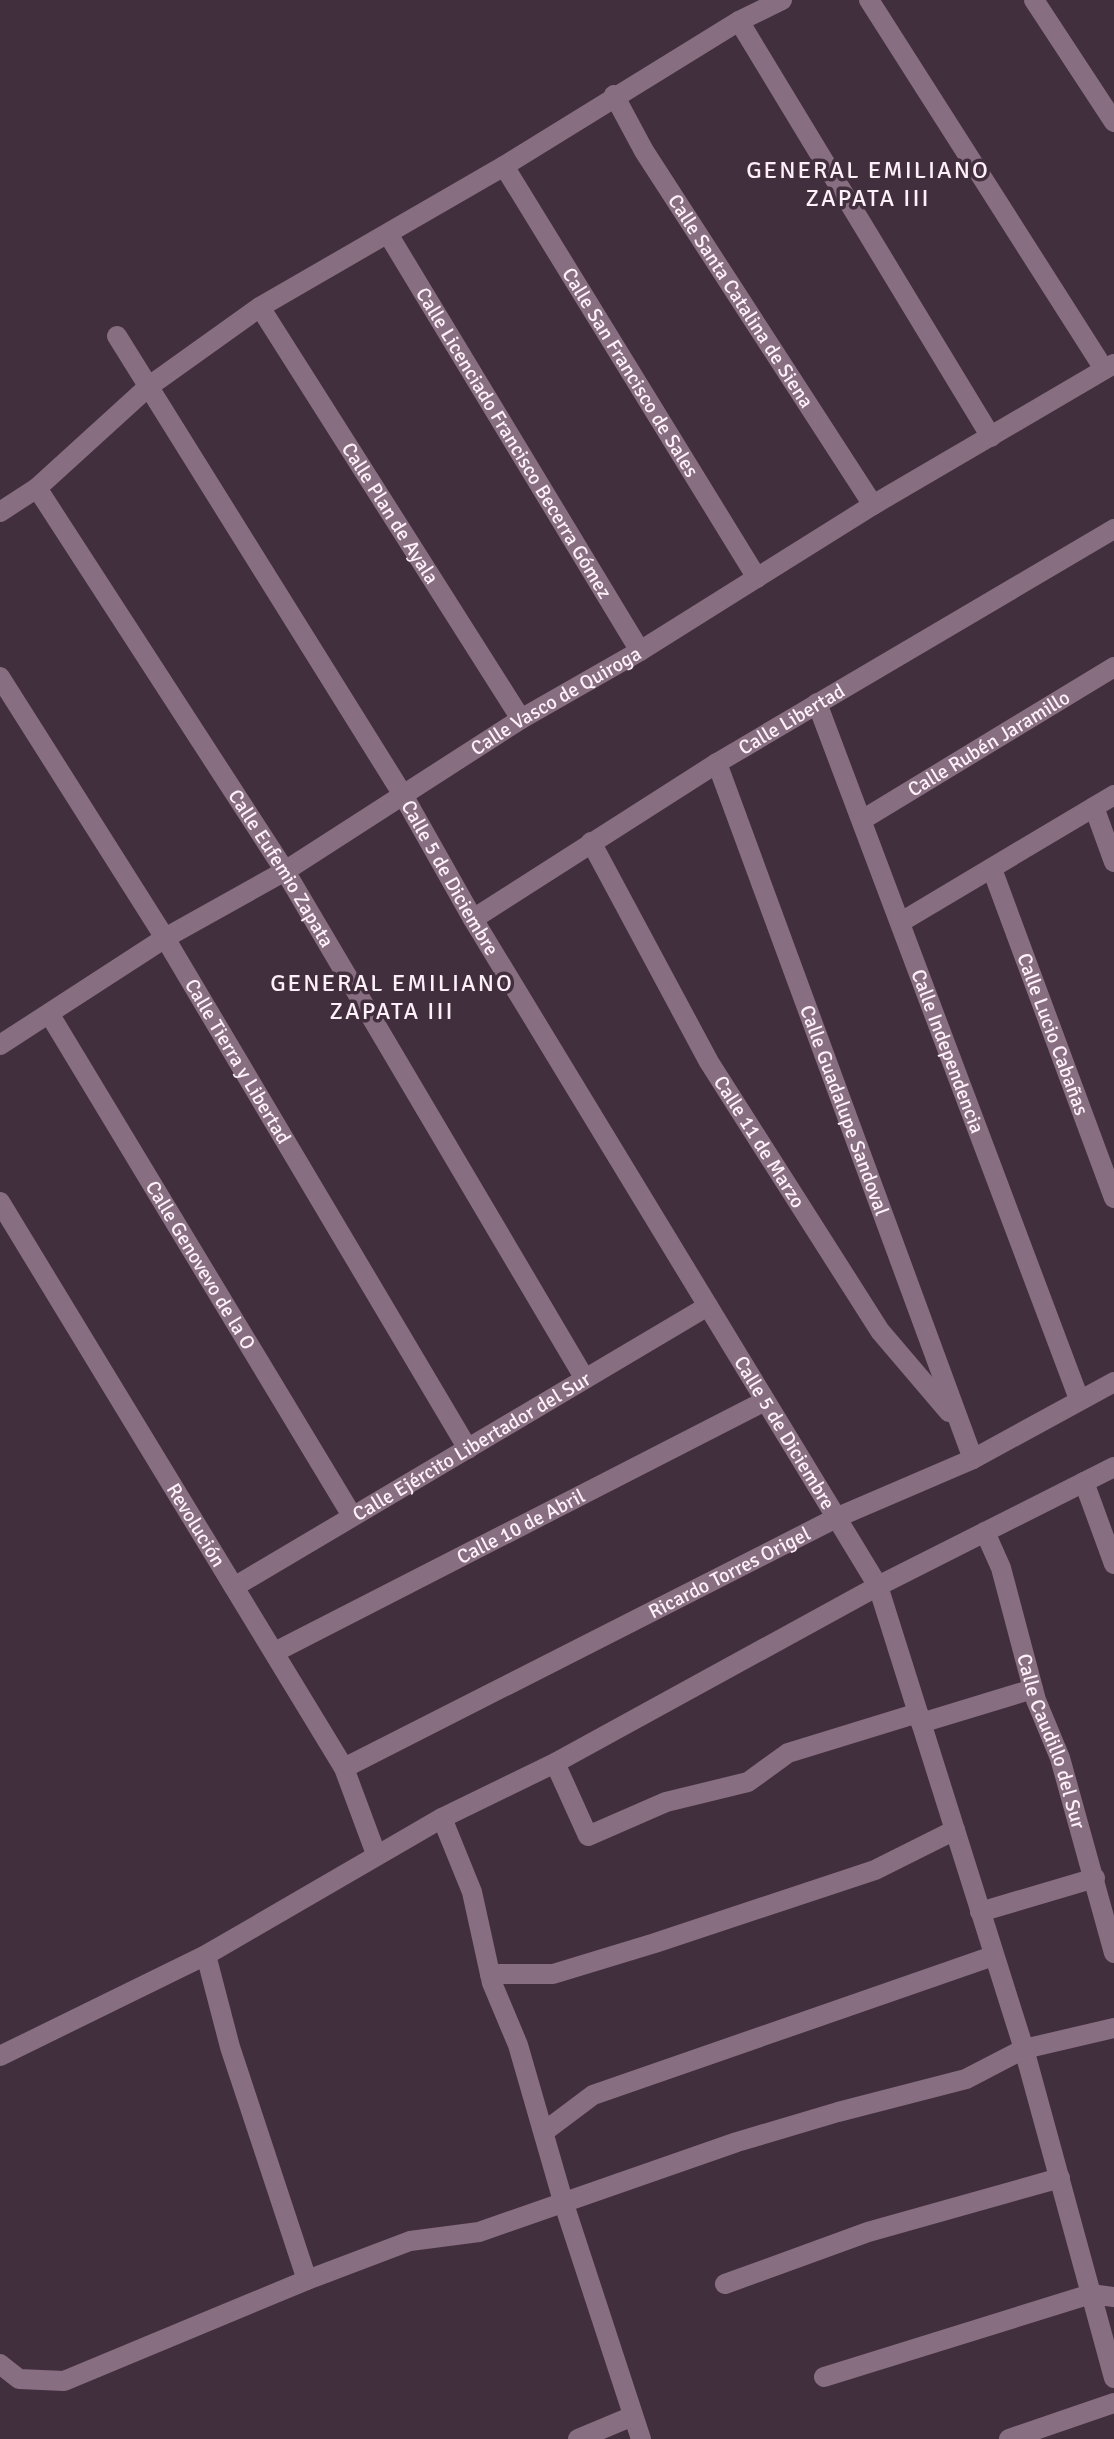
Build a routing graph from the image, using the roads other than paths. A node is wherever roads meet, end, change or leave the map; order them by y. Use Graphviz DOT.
graph roads {
  1 [pos="782,0"];
  2 [pos="869,0"];
  3 [pos="1034,0"];
  4 [pos="739,21"];
  5 [pos="614,95"];
  6 [pos="1114,122"];
  7 [pos="504,166"];
  8 [pos="388,234"];
  9 [pos="260,307"];
  10 [pos="117,336"];
  11 [pos="1109,366"];
  12 [pos="148,387"];
  13 [pos="991,437"];
  14 [pos="37,488"];
  15 [pos="873,505"];
  16 [pos="0,512"];
  17 [pos="1114,529"];
  18 [pos="757,578"];
  19 [pos="640,651"];
  20 [pos="1114,667"];
  21 [pos="0,677"];
  22 [pos="817,703"];
  23 [pos="521,719"];
  24 [pos="717,763"];
  25 [pos="403,795"];
  26 [pos="1114,795"];
  27 [pos="1094,807"];
  28 [pos="862,820"];
  29 [pos="591,842"];
  30 [pos="1114,862"];
  31 [pos="992,869"];
  32 [pos="285,871"];
  33 [pos="473,919"];
  34 [pos="901,922"];
  35 [pos="165,938"];
  36 [pos="50,1015"];
  37 [pos="0,1045"];
  38 [pos="1114,1198"];
  39 [pos="0,1202"];
  40 [pos="708,1306"];
  41 [pos="585,1379"];
  42 [pos="1114,1382"];
  43 [pos="1079,1399"];
  44 [pos="765,1401"];
  45 [pos="957,1421"];
  46 [pos="468,1449"];
  47 [pos="973,1459"];
  48 [pos="1114,1467"];
  49 [pos="1084,1482"];
  50 [pos="351,1514"];
  51 [pos="838,1517"];
  52 [pos="985,1532"];
  53 [pos="1114,1564"];
  54 [pos="878,1586"];
  55 [pos="234,1587"];
  56 [pos="275,1652"];
  57 [pos="1033,1689"];
  58 [pos="920,1718"];
  59 [pos="555,1763"];
  60 [pos="344,1768"];
  61 [pos="442,1818"];
  62 [pos="955,1830"];
  63 [pos="376,1854"];
  64 [pos="1095,1878"];
  65 [pos="1108,1897"];
  66 [pos="980,1912"];
  67 [pos="1114,1953"];
  68 [pos="206,1955"];
  69 [pos="993,1956"];
  70 [pos="490,1974"];
  71 [pos="1114,2028"];
  72 [pos="1024,2049"];
  73 [pos="0,2056"];
  74 [pos="545,2131"];
  75 [pos="1060,2178"];
  76 [pos="563,2201"];
  77 [pos="307,2280"];
  78 [pos="725,2284"];
  79 [pos="1091,2294"];
  80 [pos="1114,2297"];
  81 [pos="0,2364"];
  82 [pos="824,2377"];
  83 [pos="1114,2378"];
  84 [pos="1114,2403"];
  85 [pos="633,2416"];
  86 [pos="578,2439"];
  87 [pos="641,2439"];
  88 [pos="1009,2439"];
  1 -- 4 [label="street"];
  2 -- 11 [label="street"];
  3 -- 6 [label="street"];
  4 -- 5 [label="street"];
  4 -- 13 [label="street"];
  5 -- 7 [label="street"];
  5 -- 15 [label="street, Calle Santa Catalina de Siena"];
  7 -- 8 [label="street"];
  7 -- 18 [label="street, Calle San Francisco de Sales"];
  8 -- 9 [label="street"];
  8 -- 19 [label="street, Calle Licenciado Francisco Becerra Gómez"];
  9 -- 12 [label="street"];
  9 -- 23 [label="street, Calle Plan de Ayala"];
  10 -- 12 [label="street, Calle 5 de Diciembre"];
  11 -- 13 [label="street, Calle Vasco de Quiroga"];
  12 -- 14 [label="street"];
  12 -- 25 [label="street, Calle 5 de Diciembre"];
  13 -- 15 [label="street, Calle Vasco de Quiroga"];
  14 -- 16 [label="street"];
  14 -- 32 [label="street, Calle Eufemio Zapata"];
  15 -- 18 [label="street, Calle Vasco de Quiroga"];
  17 -- 22 [label="street, Calle Libertad"];
  18 -- 19 [label="street, Calle Vasco de Quiroga"];
  19 -- 23 [label="street, Calle Vasco de Quiroga"];
  20 -- 28 [label="street, Calle Rubén Jaramillo"];
  21 -- 35 [label="street, Calle Tierra y Libertad"];
  22 -- 24 [label="street, Calle Libertad"];
  22 -- 28 [label="street, Calle Independencia"];
  23 -- 25 [label="street, Calle Vasco de Quiroga"];
  24 -- 29 [label="street, Calle Libertad"];
  24 -- 45 [label="street, Calle Guadalupe Sandoval"];
  25 -- 32 [label="street, Calle Vasco de Quiroga"];
  25 -- 33 [label="street, Calle 5 de Diciembre"];
  26 -- 27 [label="street"];
  27 -- 30 [label="street"];
  27 -- 31 [label="street"];
  28 -- 34 [label="street, Calle Independencia"];
  29 -- 33 [label="street, Calle Libertad"];
  29 -- 45 [label="street, Calle 11 de Marzo"];
  31 -- 34 [label="street"];
  31 -- 38 [label="street, Calle Lucio Cabañas"];
  32 -- 35 [label="street, Calle Vasco de Quiroga"];
  32 -- 41 [label="street, Calle Eufemio Zapata"];
  33 -- 40 [label="street, Calle 5 de Diciembre"];
  34 -- 43 [label="street, Calle Independencia"];
  35 -- 36 [label="street, Calle Vasco de Quiroga"];
  35 -- 46 [label="street, Calle Tierra y Libertad"];
  36 -- 37 [label="street, Calle Vasco de Quiroga"];
  36 -- 50 [label="street, Calle Genovevo de la O"];
  39 -- 55 [label="street, Revolución"];
  40 -- 41 [label="street, Calle Ejército Libertador del Sur"];
  40 -- 44 [label="street, Calle 5 de Diciembre"];
  41 -- 46 [label="street, Calle Ejército Libertador del Sur"];
  42 -- 43 [label="street, Ricardo Torres Origel"];
  43 -- 47 [label="street, Ricardo Torres Origel"];
  44 -- 51 [label="street, Calle 5 de Diciembre"];
  44 -- 56 [label="street, Calle 10 de Abril"];
  45 -- 47 [label="street, Calle Guadalupe Sandoval"];
  46 -- 50 [label="street, Calle Ejército Libertador del Sur"];
  47 -- 51 [label="street, Ricardo Torres Origel"];
  48 -- 49 [label="street"];
  49 -- 52 [label="street"];
  49 -- 53 [label="street"];
  50 -- 55 [label="street, Calle Ejército Libertador del Sur"];
  51 -- 54 [label="street, Calle 5 de Diciembre"];
  51 -- 60 [label="street, Ricardo Torres Origel"];
  52 -- 54 [label="street"];
  52 -- 57 [label="street, Calle Caudillo del Sur"];
  54 -- 58 [label="street, Calle 5 de Diciembre"];
  54 -- 59 [label="street"];
  55 -- 56 [label="street, Revolución"];
  56 -- 60 [label="street, Revolución"];
  57 -- 58 [label="street"];
  57 -- 64 [label="street, Calle Caudillo del Sur"];
  58 -- 59 [label="street"];
  58 -- 62 [label="street, Calle 5 de Diciembre"];
  59 -- 61 [label="street"];
  60 -- 63 [label="street, Revolución"];
  61 -- 63 [label="street"];
  61 -- 70 [label="street"];
  62 -- 66 [label="street, Calle 5 de Diciembre"];
  62 -- 70 [label="street"];
  63 -- 68 [label="street"];
  64 -- 65 [label="street, Calle Caudillo del Sur"];
  64 -- 66 [label="street"];
  65 -- 67 [label="street, Calle Caudillo del Sur"];
  66 -- 69 [label="street, Calle 5 de Diciembre"];
  68 -- 73 [label="street"];
  68 -- 77 [label="street"];
  69 -- 72 [label="street, Calle 5 de Diciembre"];
  69 -- 74 [label="street"];
  70 -- 74 [label="street"];
  71 -- 72 [label="street"];
  72 -- 75 [label="street, Calle 5 de Diciembre"];
  72 -- 76 [label="street"];
  74 -- 76 [label="street"];
  75 -- 78 [label="street"];
  75 -- 79 [label="street, Calle 5 de Diciembre"];
  76 -- 77 [label="street"];
  76 -- 85 [label="street"];
  77 -- 81 [label="street"];
  79 -- 80 [label="street"];
  79 -- 82 [label="street"];
  79 -- 83 [label="street, Calle 5 de Diciembre"];
  84 -- 88 [label="street"];
  85 -- 86 [label="street"];
  85 -- 87 [label="street"];
}
